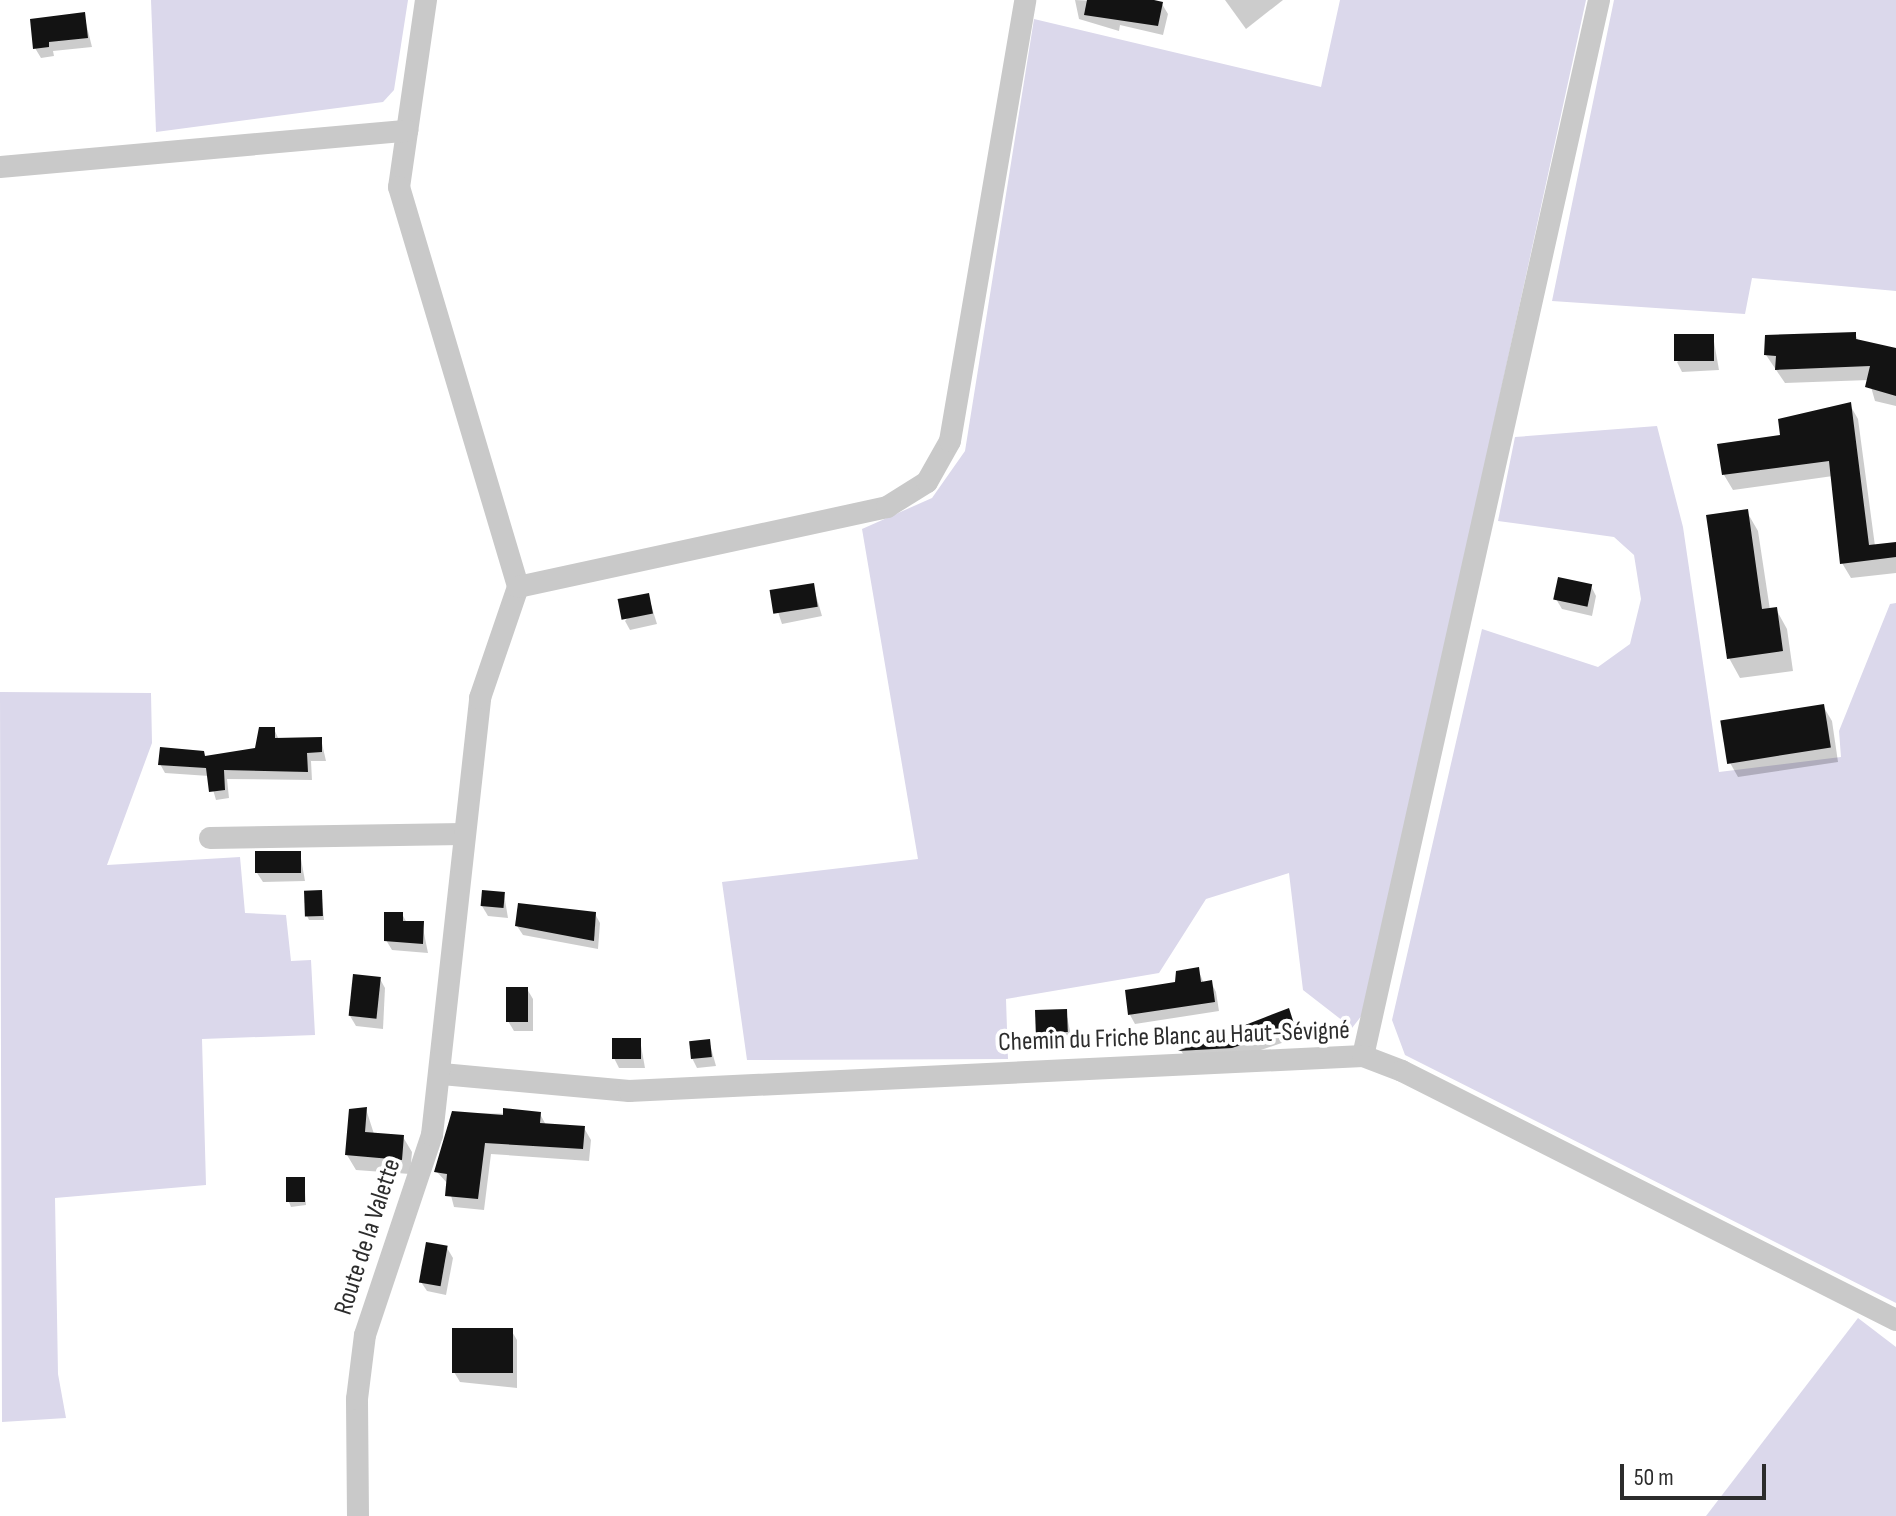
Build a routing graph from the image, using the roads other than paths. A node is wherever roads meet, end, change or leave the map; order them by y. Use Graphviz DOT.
graph roads {
  1 [pos="426,0"];
  2 [pos="1025,0"];
  3 [pos="1599,0"];
  4 [pos="407,131"];
  5 [pos="0,167"];
  6 [pos="518,587"];
  7 [pos="463,834"];
  8 [pos="210,838"];
  9 [pos="1363,1056"];
  10 [pos="442,1074"];
  11 [pos="1896,1320"];
  12 [pos="358,1516"];
  1 -- 4 [label="street"];
  2 -- 6 [label="street"];
  3 -- 9 [label="street"];
  4 -- 5 [label="street"];
  4 -- 6 [label="street"];
  6 -- 7 [label="street, Route de la Valette"];
  7 -- 8 [label="street"];
  7 -- 10 [label="street, Route de la Valette"];
  9 -- 10 [label="street, Chemin du Friche Blanc au Haut-Sévigné"];
  9 -- 11 [label="street, Chemin du Friche Blanc au Haut-Sévigné"];
  10 -- 12 [label="street, Route de la Valette"];
}
